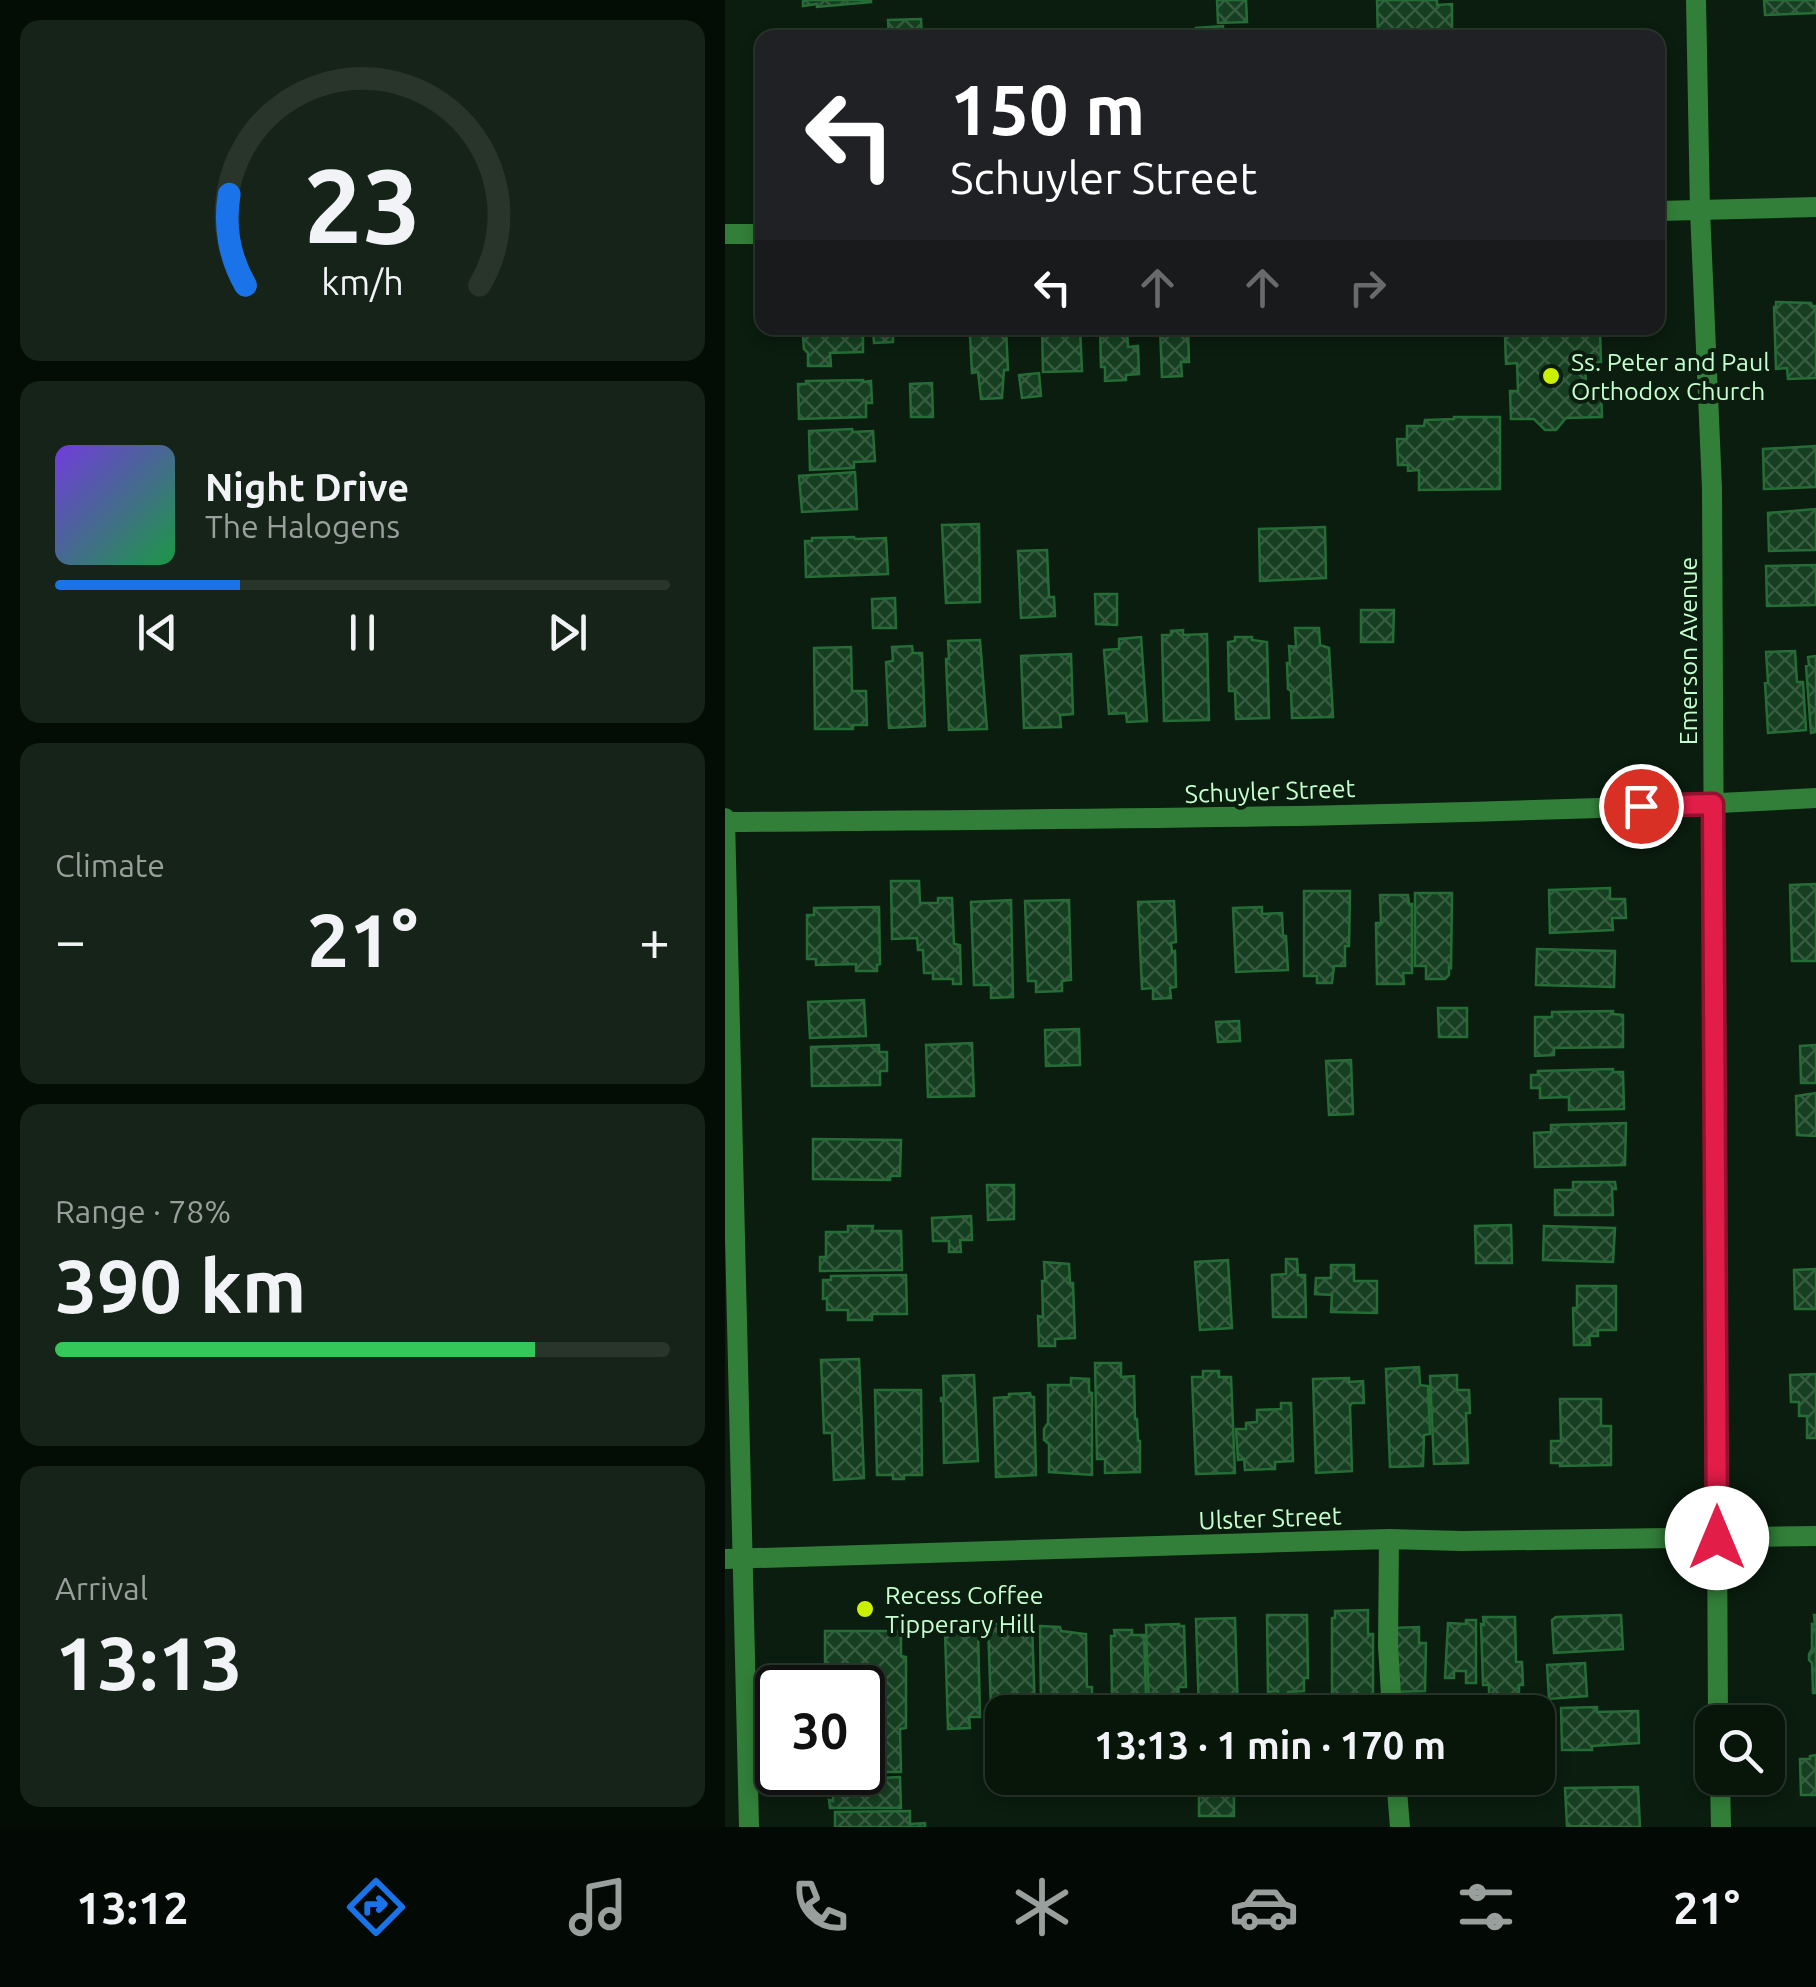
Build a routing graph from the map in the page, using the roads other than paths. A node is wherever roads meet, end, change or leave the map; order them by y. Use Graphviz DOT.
graph roads {
  1 [pos="1696,0"];
  2 [pos="1816,207"];
  3 [pos="1700,210"];
  4 [pos="1665,212"];
  5 [pos="725,234"];
  6 [pos="755,234"];
  7 [pos="1816,798"];
  8 [pos="1713,804"];
  9 [pos="725,820"];
  10 [pos="1816,1536"];
  11 [pos="1717,1538"];
  12 [pos="1389,1539"];
  13 [pos="734,1559"];
  14 [pos="1391,1695"];
  15 [pos="1719,1705"];
  16 [pos="1397,1795"];
  17 [pos="1720,1795"];
  18 [pos="749,1827"];
  19 [pos="1399,1827"];
  20 [pos="1721,1827"];
  1 -- 3 [label="street, Emerson Avenue"];
  2 -- 3 [label="street"];
  3 -- 4 [label="street"];
  3 -- 8 [label="street, Emerson Avenue"];
  5 -- 6 [label="street"];
  7 -- 8 [label="street, Schuyler Street"];
  8 -- 9 [label="street, Schuyler Street"];
  8 -- 11 [label="street, Emerson Avenue"];
  9 -- 13 [label="street"];
  10 -- 11 [label="street, Ulster Street"];
  11 -- 12 [label="street, Ulster Street"];
  11 -- 15 [label="street, Emerson Avenue"];
  12 -- 13 [label="street, Ulster Street"];
  12 -- 14 [label="street"];
  13 -- 18 [label="street"];
  16 -- 19 [label="street"];
  17 -- 20 [label="street"];
}
